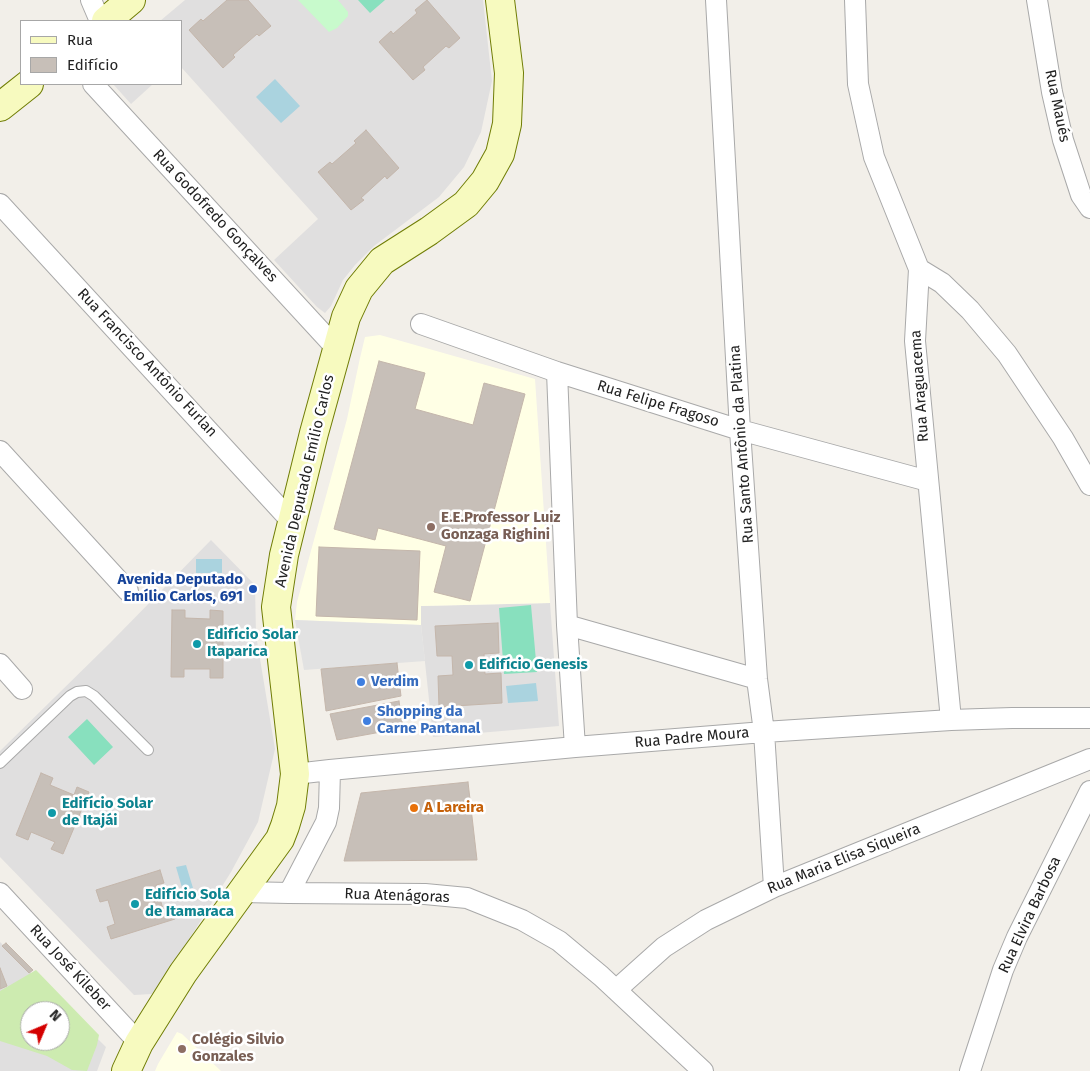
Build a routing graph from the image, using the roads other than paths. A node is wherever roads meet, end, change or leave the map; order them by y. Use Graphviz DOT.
graph roads {
  1 [pos="90,0"];
  2 [pos="500,0"];
  3 [pos="716,0"];
  4 [pos="733,0"];
  5 [pos="856,0"];
  6 [pos="1037,0"];
  7 [pos="113,11"];
  8 [pos="718,22"];
  9 [pos="28,85"];
  10 [pos="94,85"];
  11 [pos="0,107"];
  12 [pos="1087,198"];
  13 [pos="0,204"];
  14 [pos="919,269"];
  15 [pos="421,324"];
  16 [pos="337,349"];
  17 [pos="557,372"];
  18 [pos="740,430"];
  19 [pos="0,451"];
  20 [pos="928,480"];
  21 [pos="1090,485"];
  22 [pos="293,523"];
  23 [pos="128,591"];
  24 [pos="567,625"];
  25 [pos="0,664"];
  26 [pos="757,679"];
  27 [pos="22,690"];
  28 [pos="1090,718"];
  29 [pos="951,720"];
  30 [pos="764,732"];
  31 [pos="576,747"];
  32 [pos="148,750"];
  33 [pos="1090,759"];
  34 [pos="0,762"];
  35 [pos="330,770"];
  36 [pos="295,774"];
  37 [pos="1090,791"];
  38 [pos="774,887"];
  39 [pos="242,892"];
  40 [pos="0,893"];
  41 [pos="289,894"];
  42 [pos="616,990"];
  43 [pos="140,1043"];
  44 [pos="126,1071"];
  45 [pos="703,1071"];
  46 [pos="970,1071"];
  1 -- 7 [label="street"];
  2 -- 16 [label="main road, Avenida Deputado Emílio Carlos"];
  3 -- 8 [label="street, Rua Santo Antônio da Platina"];
  4 -- 8 [label="street"];
  5 -- 14 [label="street, Rua Araguacema"];
  6 -- 12 [label="street, Rua Maués"];
  8 -- 18 [label="street, Rua Santo Antônio da Platina"];
  9 -- 11 [label="main road"];
  10 -- 16 [label="street, Rua Godofredo Gonçalves"];
  13 -- 22 [label="street, Rua Francisco Antônio Furlan"];
  14 -- 20 [label="street, Rua Araguacema"];
  14 -- 21 [label="street"];
  15 -- 17 [label="street, Rua Felipe Fragoso"];
  16 -- 22 [label="main road, Avenida Deputado Emílio Carlos"];
  17 -- 18 [label="street, Rua Felipe Fragoso"];
  17 -- 24 [label="street"];
  18 -- 20 [label="street, Rua Felipe Fragoso"];
  18 -- 26 [label="street, Rua Santo Antônio da Platina"];
  19 -- 23 [label="street"];
  20 -- 29 [label="street, Rua Araguacema"];
  22 -- 36 [label="main road, Avenida Deputado Emílio Carlos"];
  24 -- 26 [label="street"];
  24 -- 31 [label="street"];
  25 -- 27 [label="street"];
  26 -- 30 [label="street, Rua Santo Antônio da Platina"];
  28 -- 29 [label="street, Rua Padre Moura"];
  29 -- 30 [label="street, Rua Padre Moura"];
  30 -- 31 [label="street, Rua Padre Moura"];
  30 -- 38 [label="street, Rua Santo Antônio da Platina"];
  31 -- 35 [label="street, Rua Padre Moura"];
  32 -- 34 [label="lane"];
  33 -- 38 [label="street, Rua Maria Elisa Siqueira"];
  35 -- 36 [label="street, Rua Padre Moura"];
  35 -- 41 [label="street"];
  36 -- 39 [label="main road, Avenida Deputado Emílio Carlos"];
  37 -- 46 [label="street, Rua Elvira Barbosa"];
  38 -- 42 [label="street, Rua Maria Elisa Siqueira"];
  39 -- 41 [label="street, Rua Atenágoras"];
  39 -- 43 [label="main road, Avenida Deputado Emílio Carlos"];
  40 -- 43 [label="street, Rua José Kileber"];
  41 -- 42 [label="street, Rua Atenágoras"];
  42 -- 45 [label="street, Rua Atenágoras"];
  43 -- 44 [label="main road, Avenida Deputado Emílio Carlos"];
}
